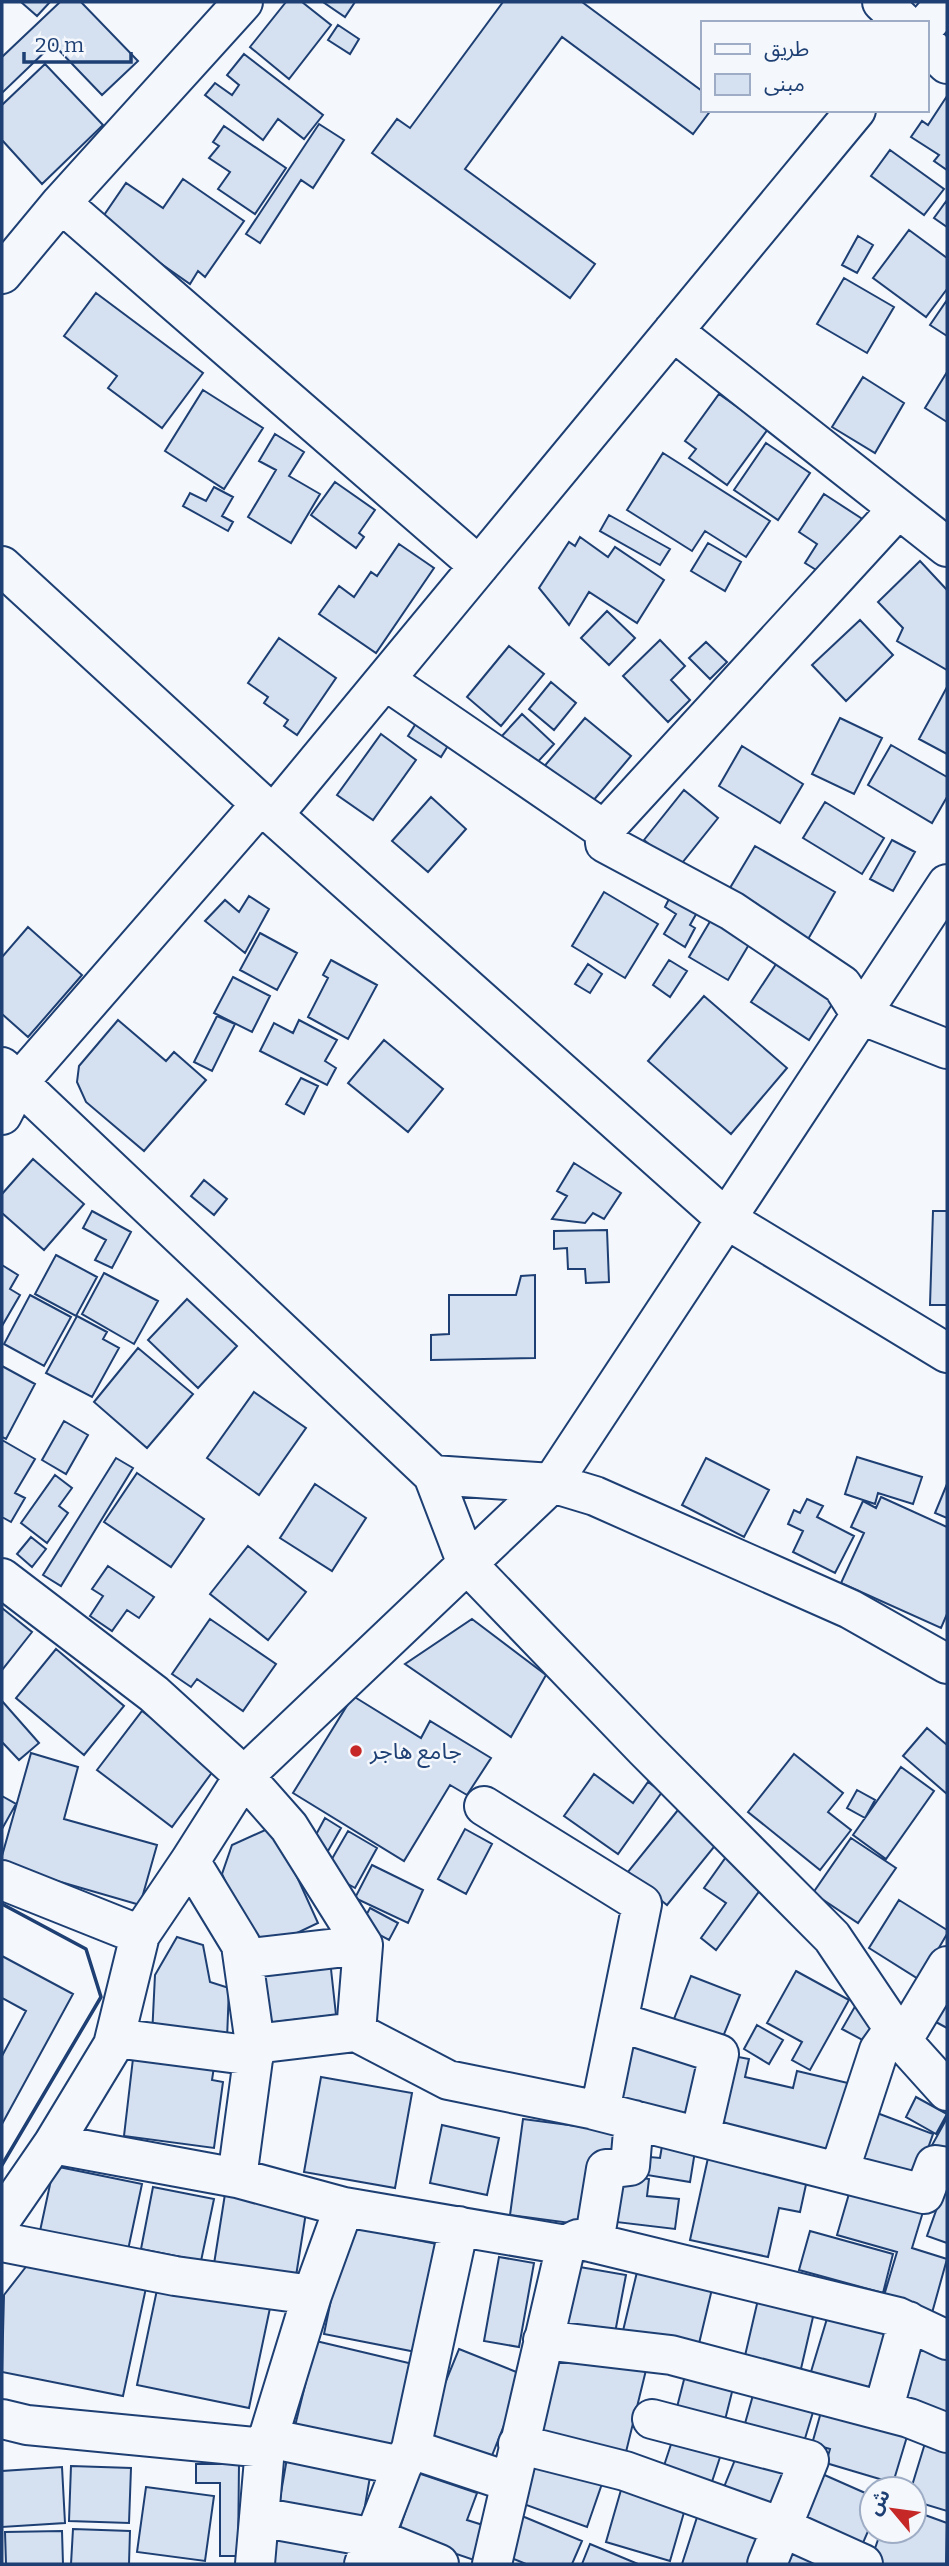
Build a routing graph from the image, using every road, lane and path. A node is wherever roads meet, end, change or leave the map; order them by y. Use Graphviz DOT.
graph roads {
  1 [pos="243,2"];
  2 [pos="882,2"];
  3 [pos="946,2"];
  4 [pos="902,21"];
  5 [pos="928,23"];
  6 [pos="928,46"];
  7 [pos="947,64"];
  8 [pos="854,112"];
  9 [pos="61,203"];
  10 [pos="2,274"];
  11 [pos="673,331"];
  12 [pos="898,509"];
  13 [pos="947,547"];
  14 [pos="2,566"];
  15 [pos="479,566"];
  16 [pos="384,680"];
  17 [pos="267,809"];
  18 [pos="604,830"];
  19 [pos="947,884"];
  20 [pos="861,1015"];
  21 [pos="947,1049"];
  22 [pos="10,1075"];
  23 [pos="2,1115"];
  24 [pos="726,1219"];
  25 [pos="947,1353"];
  26 [pos="433,1475"];
  27 [pos="552,1483"];
  28 [pos="467,1563"];
  29 [pos="2,1578"];
  30 [pos="947,1664"];
  31 [pos="244,1776"];
  32 [pos="484,1806"];
  33 [pos="190,1861"];
  34 [pos="2,1880"];
  35 [pos="140,1935"];
  36 [pos="363,1945"];
  37 [pos="243,1959"];
  38 [pos="947,1966"];
  39 [pos="619,2022"];
  40 [pos="356,2032"];
  41 [pos="898,2035"];
  42 [pos="115,2038"];
  43 [pos="254,2050"];
  44 [pos="947,2091"];
  45 [pos="594,2110"];
  46 [pos="634,2120"];
  47 [pos="700,2137"];
  48 [pos="53,2144"];
  49 [pos="947,2168"];
  50 [pos="839,2172"];
  51 [pos="237,2178"];
  52 [pos="344,2207"];
  53 [pos="2,2218"];
  54 [pos="459,2226"];
  55 [pos="2,2242"];
  56 [pos="580,2244"];
  57 [pos="312,2295"];
  58 [pos="908,2321"];
  59 [pos="543,2340"];
  60 [pos="947,2340"];
  61 [pos="883,2411"];
  62 [pos="2,2419"];
  63 [pos="652,2419"];
  64 [pos="947,2433"];
  65 [pos="266,2443"];
  66 [pos="518,2444"];
  67 [pos="407,2457"];
  68 [pos="510,2482"];
  69 [pos="259,2517"];
  70 [pos="781,2528"];
  71 [pos="370,2551"];
  72 [pos="496,2563"];
  73 [pos="255,2564"];
  74 [pos="439,2564"];
  75 [pos="767,2564"];
  76 [pos="863,2564"];
  1 -- 9 [label="street"];
  2 -- 4 [label="street"];
  3 -- 5 [label="street"];
  6 -- 7 [label="street"];
  8 -- 11 [label="street"];
  9 -- 10 [label="street"];
  9 -- 15 [label="street"];
  11 -- 12 [label="street"];
  11 -- 15 [label="street"];
  12 -- 13 [label="street"];
  12 -- 18 [label="street"];
  14 -- 17 [label="street"];
  15 -- 16 [label="street"];
  16 -- 17 [label="street"];
  16 -- 18 [label="street"];
  17 -- 22 [label="street"];
  17 -- 24 [label="street"];
  18 -- 20 [label="street"];
  19 -- 20 [label="street"];
  20 -- 21 [label="street"];
  20 -- 24 [label="street"];
  22 -- 23 [label="street"];
  22 -- 26 [label="street"];
  24 -- 25 [label="street"];
  24 -- 27 [label="street"];
  26 -- 27 [label="street"];
  26 -- 28 [label="street"];
  27 -- 28 [label="street"];
  27 -- 30 [label="street"];
  28 -- 31 [label="street"];
  28 -- 41 [label="street"];
  29 -- 31 [label="street"];
  31 -- 33 [label="street"];
  31 -- 36 [label="street"];
  32 -- 39 [label="street"];
  33 -- 35 [label="street"];
  33 -- 37 [label="street"];
  34 -- 35 [label="street"];
  35 -- 42 [label="street"];
  36 -- 37 [label="street"];
  36 -- 40 [label="street"];
  37 -- 43 [label="street"];
  38 -- 41 [label="street"];
  39 -- 45 [label="street"];
  39 -- 47 [label="street"];
  40 -- 43 [label="street"];
  40 -- 45 [label="street"];
  41 -- 44 [label="street"];
  41 -- 50 [label="street"];
  42 -- 43 [label="street"];
  42 -- 48 [label="street"];
  43 -- 51 [label="street"];
  45 -- 46 [label="street"];
  46 -- 47 [label="street"];
  46 -- 56 [label="street"];
  47 -- 50 [label="street"];
  48 -- 51 [label="street"];
  48 -- 53 [label="street"];
  49 -- 50 [label="street"];
  51 -- 52 [label="street"];
  52 -- 54 [label="street"];
  52 -- 57 [label="street"];
  54 -- 56 [label="street"];
  54 -- 67 [label="street"];
  55 -- 57 [label="street"];
  56 -- 58 [label="street"];
  56 -- 59 [label="street"];
  57 -- 65 [label="street"];
  58 -- 60 [label="street"];
  58 -- 61 [label="street"];
  59 -- 61 [label="street"];
  59 -- 66 [label="street"];
  61 -- 64 [label="street"];
  62 -- 65 [label="street"];
  63 -- 70 [label="street"];
  65 -- 67 [label="street"];
  65 -- 69 [label="street"];
  66 -- 68 [label="street"];
  66 -- 70 [label="street"];
  67 -- 68 [label="street"];
  67 -- 71 [label="street"];
  68 -- 72 [label="street"];
  69 -- 71 [label="street"];
  69 -- 73 [label="street"];
  70 -- 75 [label="street"];
  70 -- 76 [label="street"];
  71 -- 74 [label="street"];
}
